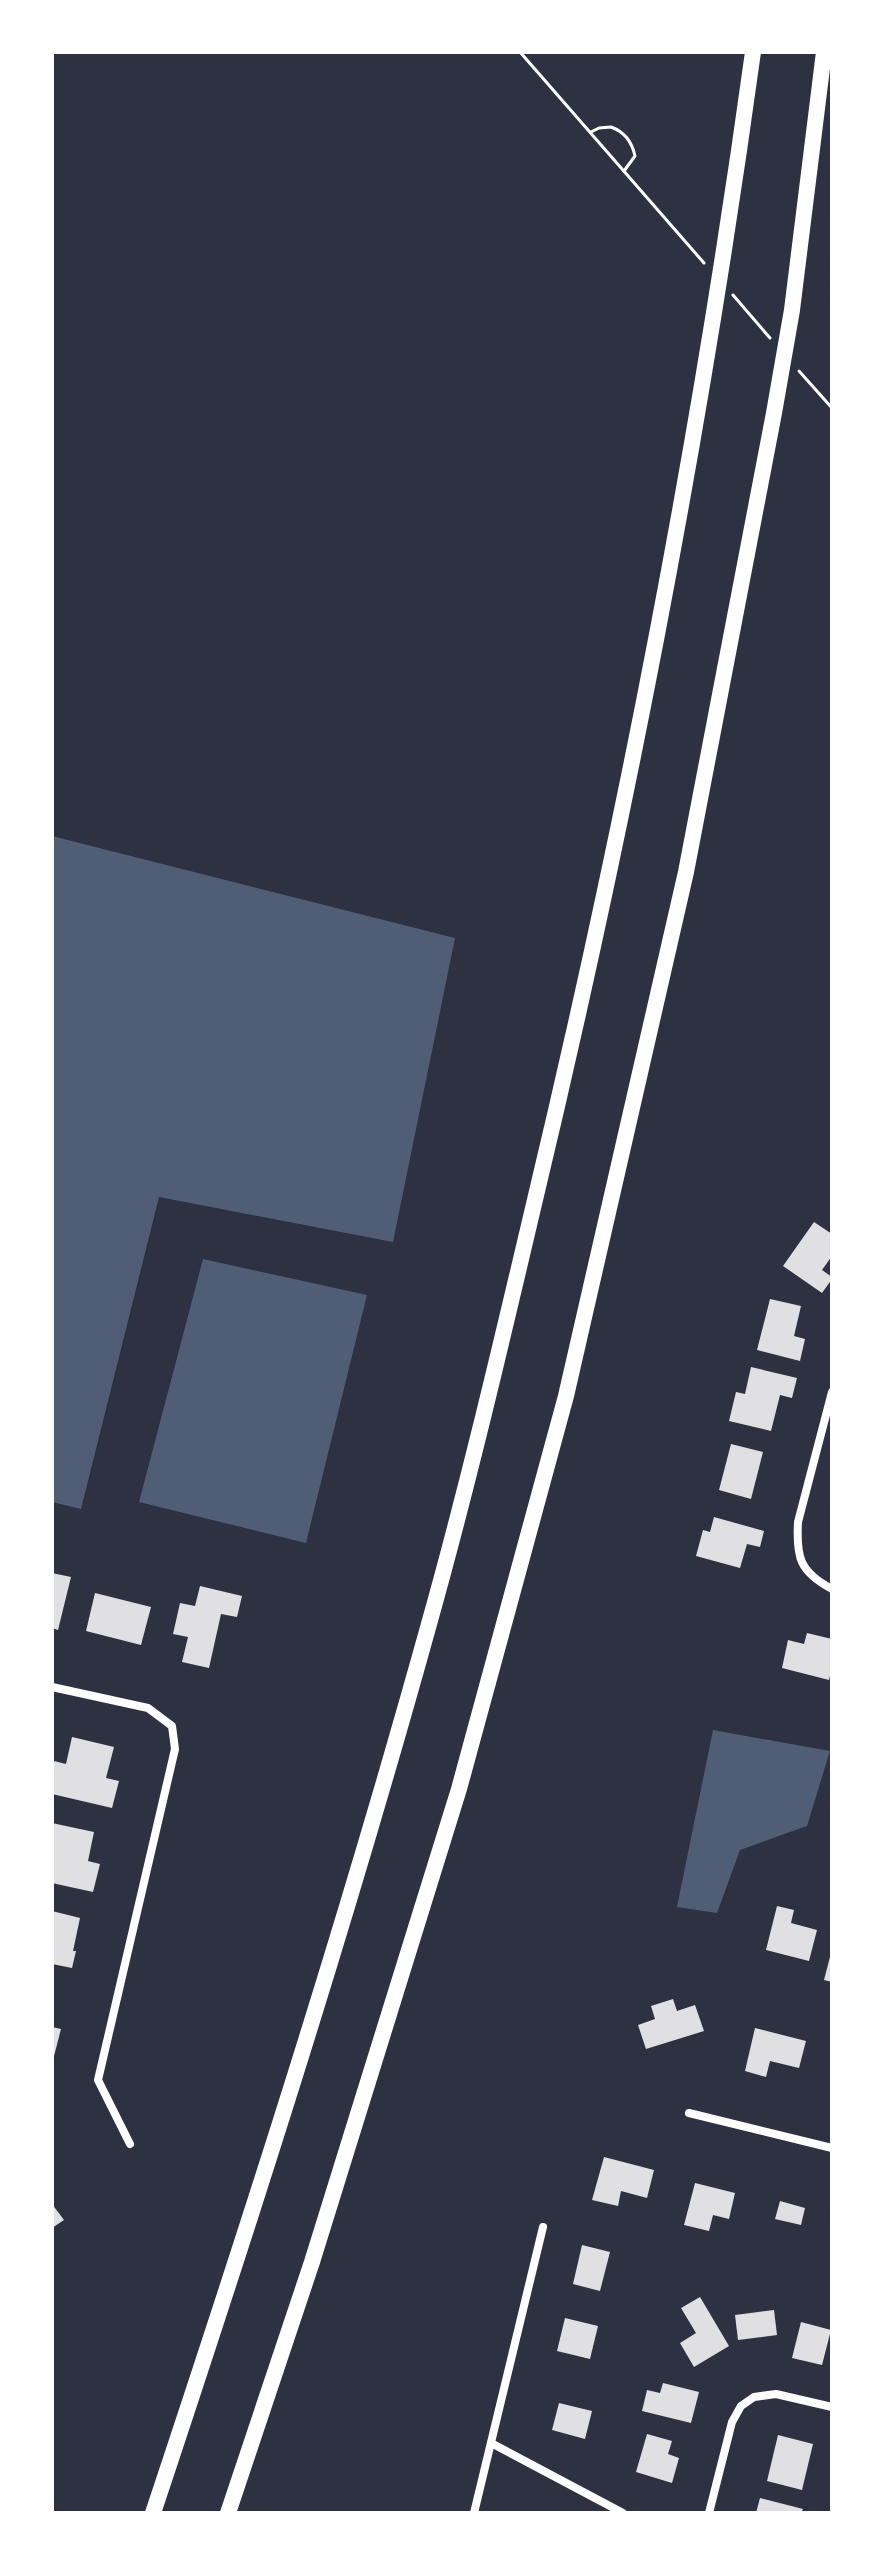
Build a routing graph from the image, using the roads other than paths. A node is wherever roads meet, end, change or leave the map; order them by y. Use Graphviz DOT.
graph roads {
  1 [pos="753,52"];
  2 [pos="824,52"];
  3 [pos="832,1392"];
  4 [pos="832,1589"];
  5 [pos="52,1687"];
  6 [pos="689,2113"];
  7 [pos="130,2144"];
  8 [pos="832,2148"];
  9 [pos="543,2227"];
  10 [pos="832,2407"];
  11 [pos="491,2443"];
  12 [pos="153,2513"];
  13 [pos="228,2513"];
  14 [pos="474,2513"];
  15 [pos="623,2513"];
  16 [pos="709,2513"];
  1 -- 12 [label="highway"];
  2 -- 13 [label="highway"];
  3 -- 4 [label="street"];
  5 -- 7 [label="street"];
  6 -- 8 [label="street"];
  9 -- 11 [label="street"];
  10 -- 16 [label="street"];
  11 -- 14 [label="street"];
  11 -- 15 [label="street"];
}
